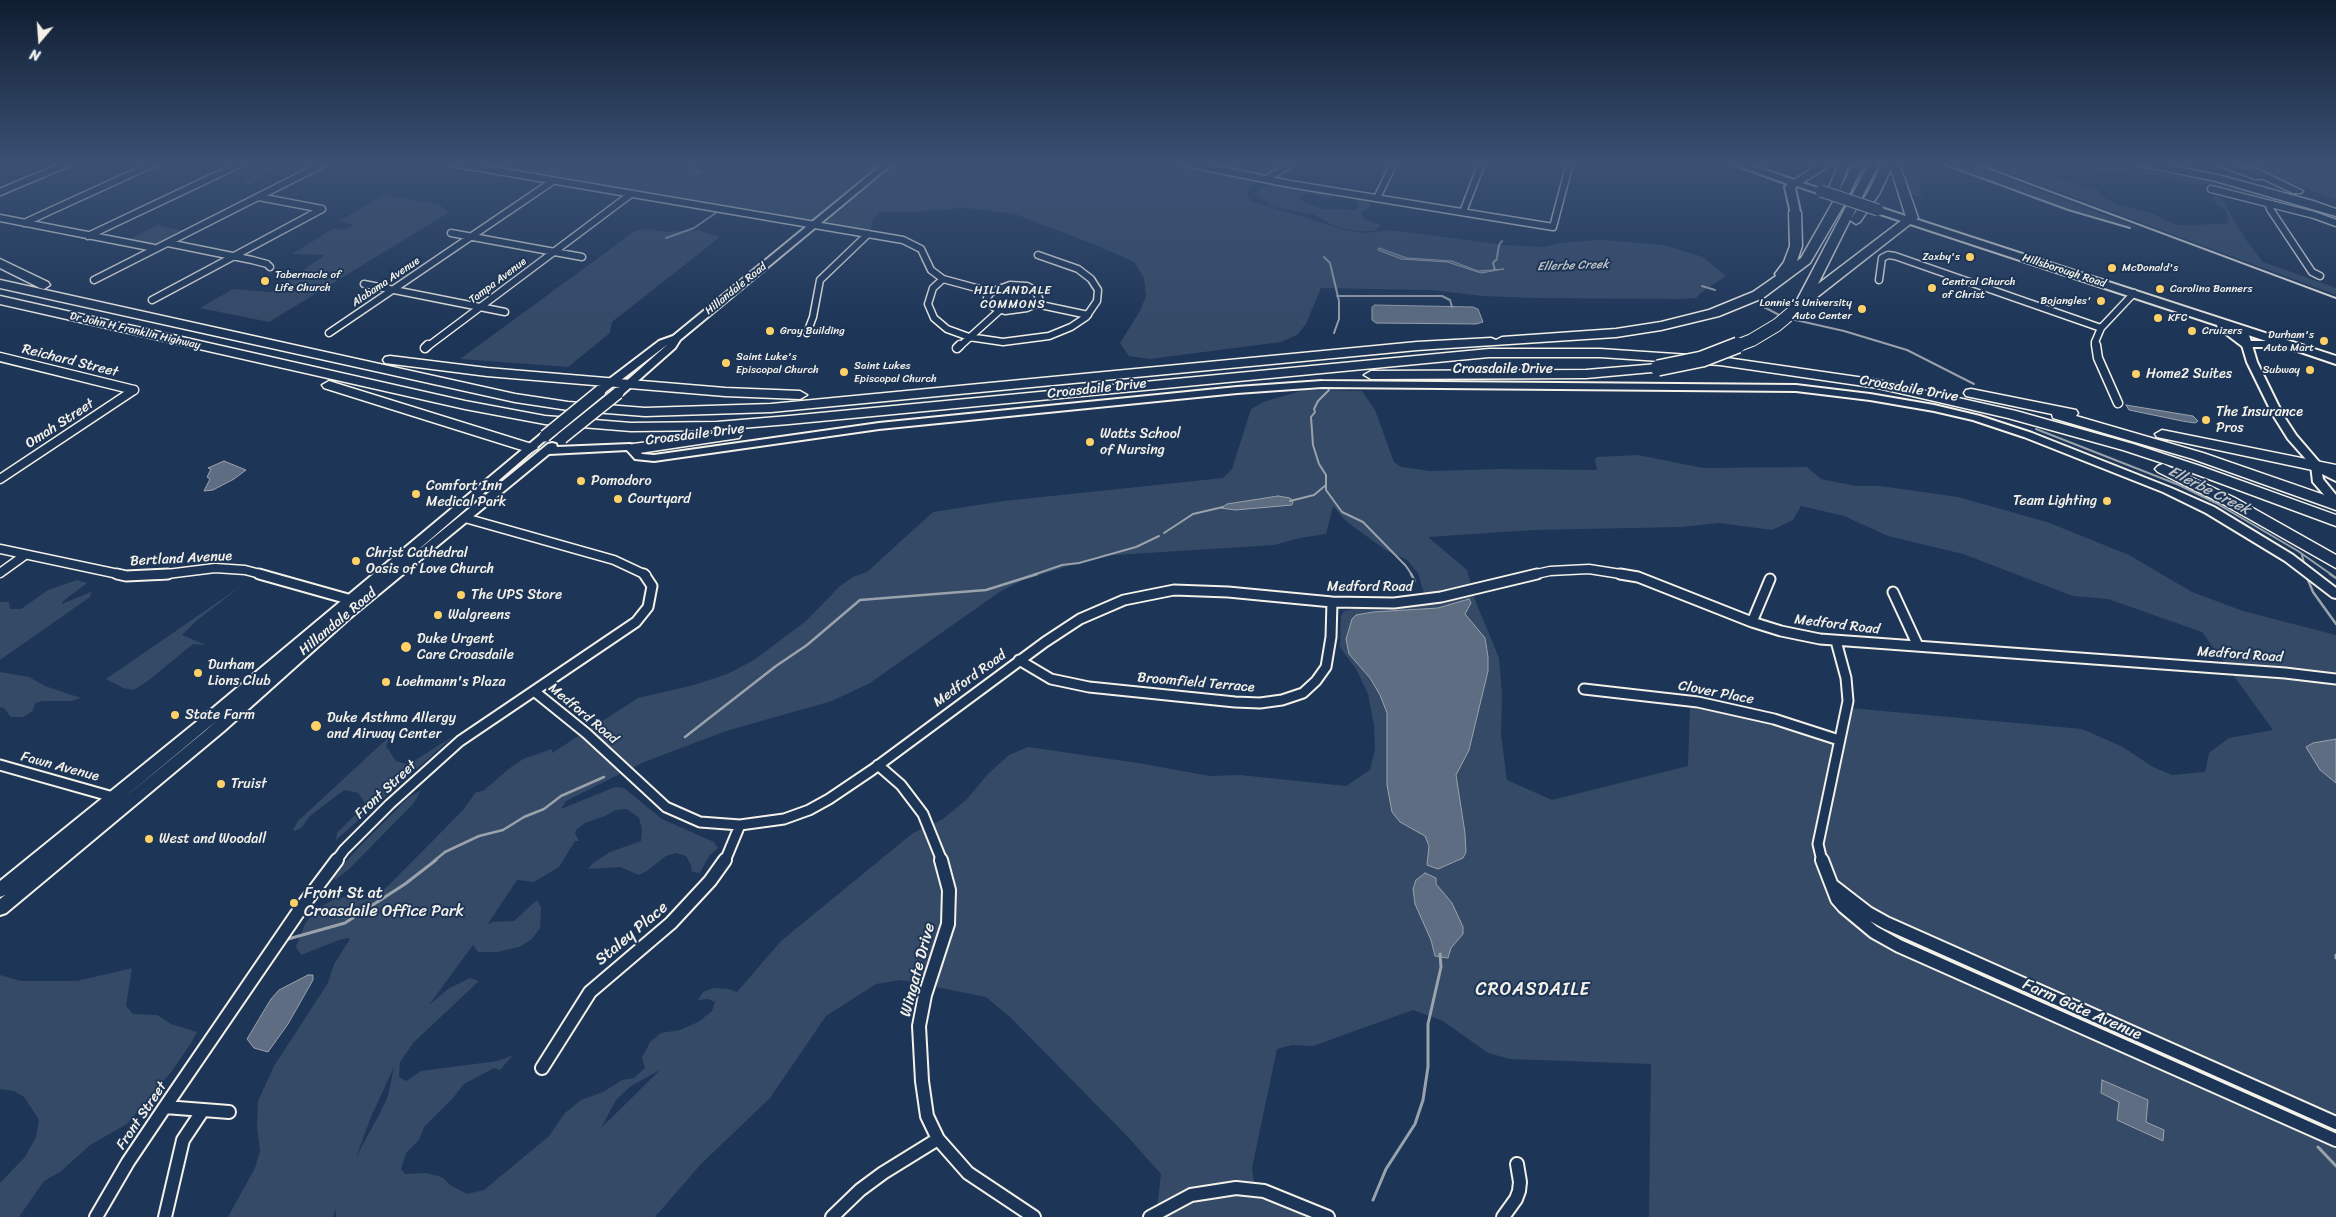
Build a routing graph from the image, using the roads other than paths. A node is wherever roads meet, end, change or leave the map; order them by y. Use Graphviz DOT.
graph roads {
  1 [pos="9,220"];
  2 [pos="31,220"];
  3 [pos="122,220"];
  4 [pos="213,220"];
  5 [pos="301,220"];
  6 [pos="496,220"];
  7 [pos="597,220"];
  8 [pos="783,220"];
  9 [pos="820,220"];
  10 [pos="1510,220"];
  11 [pos="1555,220"];
  12 [pos="1796,220"];
  13 [pos="1829,220"];
  14 [pos="1845,220"];
  15 [pos="1856,220"];
  16 [pos="1910,220"];
  17 [pos="2277,220"];
  18 [pos="24,223"];
  19 [pos="814,225"];
  20 [pos="451,233"];
  21 [pos="868,234"];
  22 [pos="88,236"];
  23 [pos="472,236"];
  24 [pos="168,243"];
  25 [pos="154,248"];
  26 [pos="554,252"];
  27 [pos="1038,255"];
  28 [pos="232,256"];
  29 [pos="582,257"];
  30 [pos="0,263"];
  31 [pos="270,267"];
  32 [pos="1820,269"];
  33 [pos="2320,276"];
  34 [pos="943,279"];
  35 [pos="94,280"];
  36 [pos="1879,280"];
  37 [pos="0,284"];
  38 [pos="364,284"];
  39 [pos="1774,285"];
  40 [pos="393,290"];
  41 [pos="991,292"];
  42 [pos="2134,293"];
  43 [pos="0,300"];
  44 [pos="152,300"];
  45 [pos="86,303"];
  46 [pos="1036,304"];
  47 [pos="1799,306"];
  48 [pos="479,307"];
  49 [pos="0,308"];
  50 [pos="1000,310"];
  51 [pos="48,311"];
  52 [pos="505,312"];
  53 [pos="1088,315"];
  54 [pos="2204,316"];
  55 [pos="2101,328"];
  56 [pos="2245,330"];
  57 [pos="329,333"];
  58 [pos="807,333"];
  59 [pos="969,337"];
  60 [pos="676,338"];
  61 [pos="1502,341"];
  62 [pos="2247,345"];
  63 [pos="2294,346"];
  64 [pos="426,348"];
  65 [pos="957,348"];
  66 [pos="290,349"];
  67 [pos="0,357"];
  68 [pos="2336,360"];
  69 [pos="271,361"];
  70 [pos="644,371"];
  71 [pos="1274,375"];
  72 [pos="630,383"];
  73 [pos="668,386"];
  74 [pos="615,387"];
  75 [pos="134,390"];
  76 [pos="1972,393"];
  77 [pos="896,396"];
  78 [pos="2118,403"];
  79 [pos="868,413"];
  80 [pos="2036,421"];
  81 [pos="530,448"];
  82 [pos="2301,448"];
  83 [pos="632,449"];
  84 [pos="546,451"];
  85 [pos="2270,457"];
  86 [pos="2316,465"];
  87 [pos="2336,470"];
  88 [pos="2336,478"];
  89 [pos="0,479"];
  90 [pos="2336,504"];
  91 [pos="464,518"];
  92 [pos="2330,518"];
  93 [pos="0,549"];
  94 [pos="25,555"];
  95 [pos="2336,562"];
  96 [pos="0,573"];
  97 [pos="1770,578"];
  98 [pos="1893,592"];
  99 [pos="2336,594"];
  100 [pos="355,601"];
  101 [pos="1332,602"];
  102 [pos="1752,622"];
  103 [pos="1836,641"];
  104 [pos="1918,646"];
  105 [pos="1020,660"];
  106 [pos="2336,679"];
  107 [pos="1584,689"];
  108 [pos="534,691"];
  109 [pos="200,727"];
  110 [pos="1839,740"];
  111 [pos="0,764"];
  112 [pos="878,765"];
  113 [pos="113,798"];
  114 [pos="128,802"];
  115 [pos="740,825"];
  116 [pos="41,857"];
  117 [pos="58,860"];
  118 [pos="1833,886"];
  119 [pos="0,890"];
  120 [pos="0,899"];
  121 [pos="0,908"];
  122 [pos="542,1068"];
  123 [pos="165,1107"];
  124 [pos="202,1110"];
  125 [pos="229,1112"];
  126 [pos="2336,1123"];
  127 [pos="938,1139"];
  128 [pos="2336,1140"];
  129 [pos="1517,1164"];
  130 [pos="96,1217"];
  131 [pos="165,1217"];
  132 [pos="832,1217"];
  133 [pos="1034,1217"];
  134 [pos="1150,1217"];
  135 [pos="1328,1217"];
  136 [pos="1502,1217"];
  1 -- 18 [label="street"];
  2 -- 18 [label="street"];
  3 -- 22 [label="street"];
  4 -- 24 [label="street"];
  5 -- 28 [label="street"];
  6 -- 23 [label="street, Alabama Avenue"];
  7 -- 26 [label="street, Tampa Avenue"];
  8 -- 19 [label="street"];
  9 -- 19 [label="street, Hillandale Road"];
  10 -- 11 [label="street"];
  12 -- 39 [label="highway"];
  13 -- 39 [label="highway"];
  14 -- 32 [label="highway"];
  15 -- 32 [label="highway"];
  16 -- 42 [label="main road, Hillsborough Road"];
  16 -- 47 [label="highway"];
  17 -- 33 [label="street"];
  18 -- 22 [label="street"];
  19 -- 21 [label="street"];
  19 -- 60 [label="street, Hillandale Road"];
  20 -- 23 [label="street"];
  21 -- 34 [label="street"];
  21 -- 58 [label="street"];
  22 -- 25 [label="street"];
  23 -- 26 [label="street"];
  23 -- 40 [label="street, Alabama Avenue"];
  24 -- 25 [label="street"];
  24 -- 28 [label="street"];
  25 -- 35 [label="street"];
  26 -- 29 [label="street"];
  26 -- 48 [label="street, Tampa Avenue"];
  27 -- 53 [label="street"];
  28 -- 31 [label="street"];
  28 -- 44 [label="street"];
  30 -- 45 [label="highway"];
  32 -- 47 [label="highway"];
  34 -- 41 [label="street"];
  34 -- 59 [label="street"];
  36 -- 55 [label="street"];
  37 -- 45 [label="highway"];
  38 -- 40 [label="street"];
  39 -- 61 [label="highway"];
  40 -- 48 [label="street"];
  40 -- 57 [label="street, Alabama Avenue"];
  41 -- 46 [label="street"];
  41 -- 50 [label="street"];
  42 -- 54 [label="main road, Hillsborough Road"];
  42 -- 55 [label="street"];
  43 -- 51 [label="highway, Dr John H Franklin Highway"];
  45 -- 66 [label="highway"];
  46 -- 50 [label="street"];
  46 -- 53 [label="street"];
  47 -- 71 [label="highway, bridge"];
  48 -- 52 [label="street"];
  48 -- 64 [label="street, Tampa Avenue"];
  49 -- 51 [label="highway"];
  50 -- 59 [label="street"];
  51 -- 69 [label="highway, Dr John H Franklin Highway"];
  53 -- 59 [label="street"];
  54 -- 56 [label="main road, Hillsborough Road"];
  54 -- 62 [label="main road"];
  55 -- 78 [label="street"];
  56 -- 62 [label="street"];
  56 -- 63 [label="main road, Hillsborough Road"];
  59 -- 65 [label="street"];
  60 -- 70 [label="street, Hillandale Road"];
  60 -- 74 [label="street, Hillandale Road"];
  61 -- 76 [label="highway"];
  61 -- 77 [label="highway"];
  62 -- 63 [label="main road"];
  62 -- 82 [label="street"];
  63 -- 68 [label="main road, Hillsborough Road"];
  66 -- 74 [label="highway"];
  66 -- 77 [label="highway"];
  67 -- 75 [label="street, Reichard Street"];
  69 -- 79 [label="highway"];
  69 -- 81 [label="highway"];
  70 -- 72 [label="street, Hillandale Road"];
  70 -- 73 [label="highway"];
  71 -- 79 [label="highway"];
  71 -- 80 [label="highway"];
  72 -- 73 [label="highway"];
  72 -- 74 [label="highway"];
  73 -- 77 [label="highway"];
  74 -- 81 [label="street, Hillandale Road, bridge"];
  74 -- 84 [label="street, Hillandale Road, bridge"];
  75 -- 89 [label="street, Omah Street"];
  76 -- 85 [label="highway"];
  76 -- 90 [label="highway"];
  79 -- 83 [label="highway"];
  80 -- 92 [label="highway"];
  80 -- 95 [label="highway"];
  81 -- 84 [label="street, Croasdaile Drive"];
  81 -- 100 [label="street, Hillandale Road"];
  82 -- 85 [label="highway"];
  82 -- 86 [label="street"];
  83 -- 84 [label="street, Croasdaile Drive"];
  83 -- 99 [label="street, Croasdaile Drive"];
  84 -- 91 [label="street, Hillandale Road"];
  85 -- 86 [label="highway"];
  86 -- 87 [label="highway"];
  86 -- 88 [label="street"];
  86 -- 90 [label="street"];
  91 -- 100 [label="street, Hillandale Road"];
  91 -- 108 [label="street, Front Street"];
  93 -- 94 [label="street, Bertland Avenue"];
  94 -- 96 [label="street"];
  94 -- 100 [label="street, Bertland Avenue"];
  97 -- 102 [label="street"];
  98 -- 104 [label="street"];
  100 -- 109 [label="street, Hillandale Road"];
  100 -- 114 [label="street, Hillandale Road"];
  101 -- 102 [label="street, Medford Road"];
  101 -- 105 [label="street, Medford Road"];
  101 -- 105 [label="street, Broomfield Terrace"];
  102 -- 103 [label="street, Medford Road"];
  103 -- 104 [label="street, Medford Road"];
  103 -- 110 [label="street, Farm Gate Avenue"];
  104 -- 106 [label="street, Medford Road"];
  105 -- 112 [label="street, Medford Road"];
  107 -- 110 [label="street, Clover Place"];
  108 -- 115 [label="street, Medford Road"];
  108 -- 123 [label="street, Front Street"];
  109 -- 113 [label="street, Hillandale Road"];
  109 -- 114 [label="street"];
  110 -- 118 [label="street, Farm Gate Avenue"];
  111 -- 113 [label="street, Fawn Avenue"];
  112 -- 115 [label="street, Medford Road"];
  112 -- 127 [label="street, Wingate Drive"];
  113 -- 116 [label="street, Hillandale Road"];
  113 -- 117 [label="street"];
  114 -- 117 [label="street, Hillandale Road"];
  115 -- 122 [label="street, Staley Place"];
  116 -- 119 [label="street, Hillandale Road"];
  116 -- 120 [label="street"];
  117 -- 121 [label="street, Hillandale Road"];
  118 -- 126 [label="street, Farm Gate Avenue"];
  118 -- 128 [label="street, Farm Gate Avenue"];
  123 -- 124 [label="street"];
  123 -- 130 [label="street, Front Street"];
  124 -- 125 [label="street"];
  124 -- 131 [label="street"];
  127 -- 132 [label="street"];
  127 -- 133 [label="street, Wingate Drive"];
  129 -- 136 [label="street"];
  134 -- 135 [label="street"];
}
